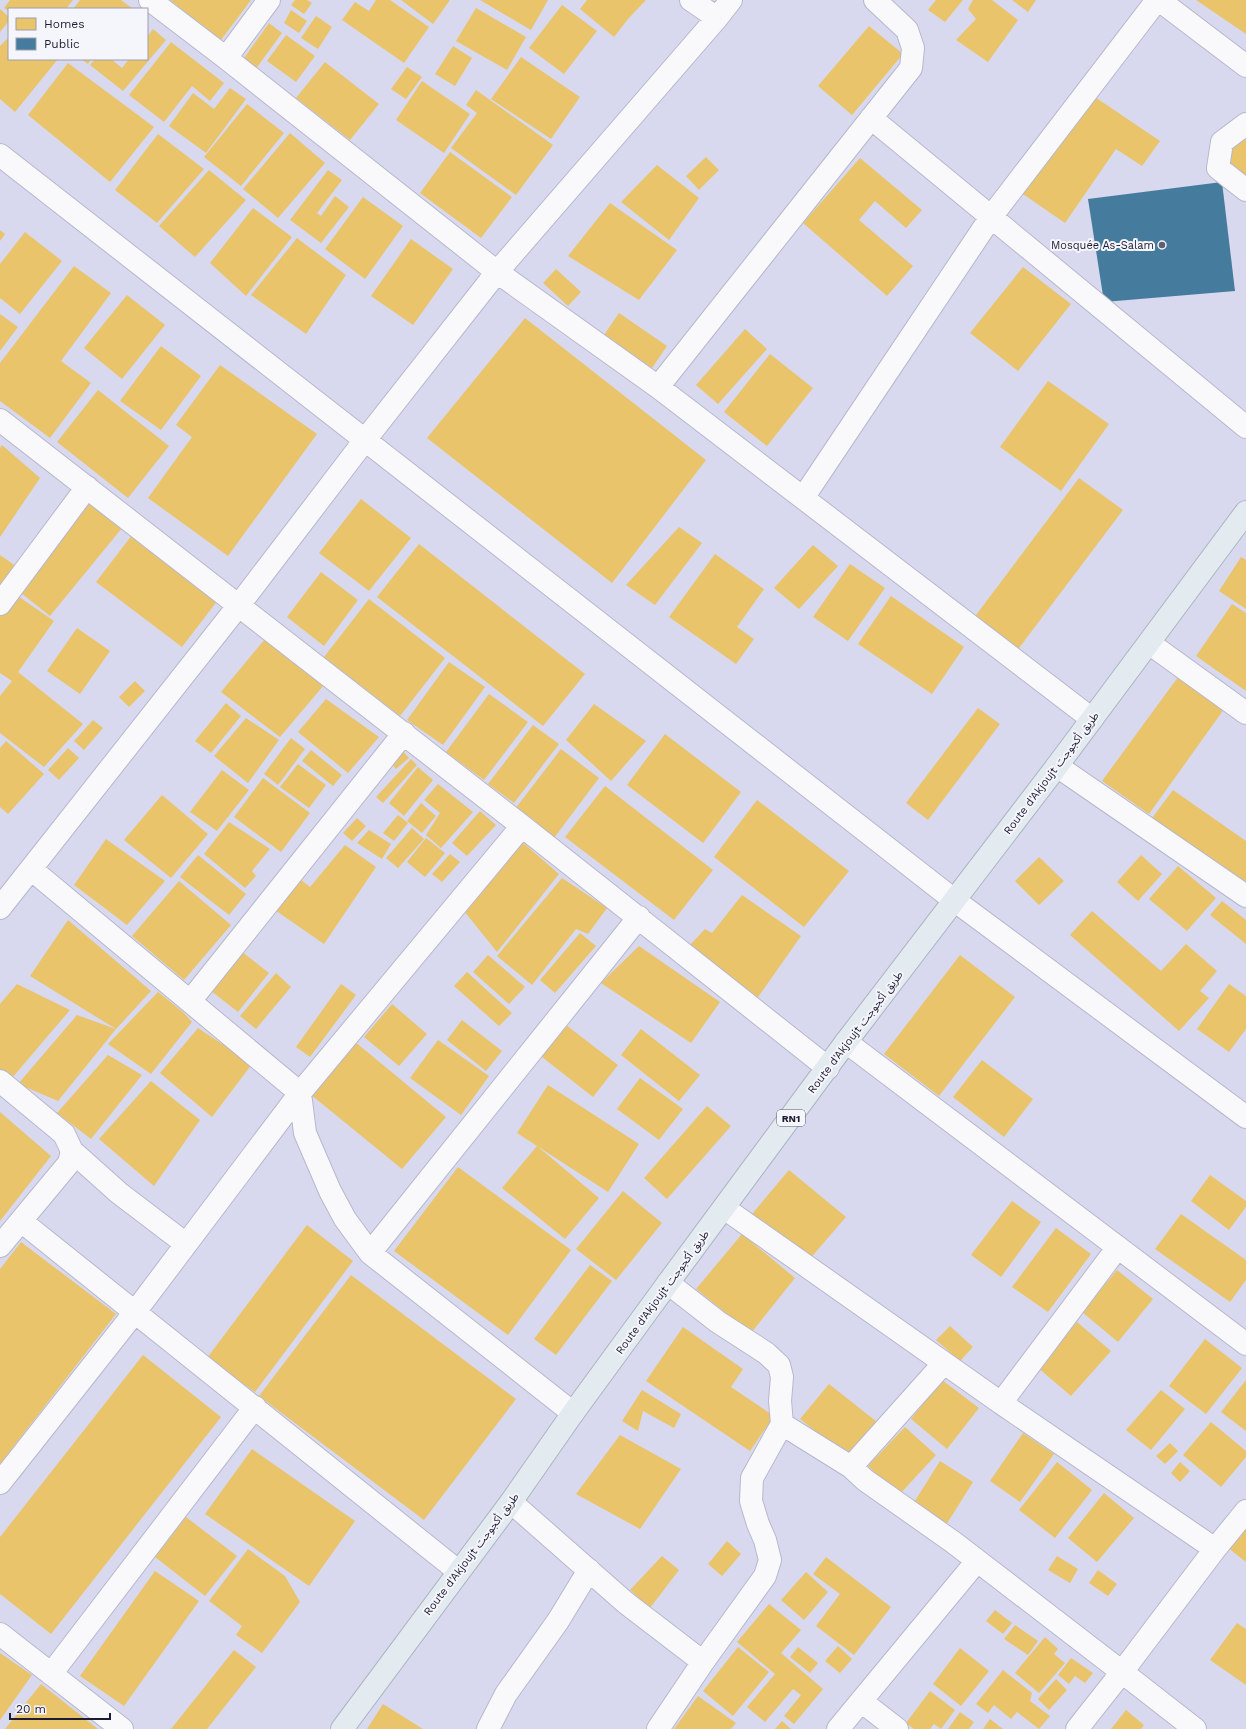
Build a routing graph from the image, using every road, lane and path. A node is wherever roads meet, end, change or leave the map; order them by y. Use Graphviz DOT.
graph roads {
  1 [pos="150,0"];
  2 [pos="269,0"];
  3 [pos="691,0"];
  4 [pos="731,0"];
  5 [pos="875,0"];
  6 [pos="1158,0"];
  7 [pos="717,18"];
  8 [pos="226,58"];
  9 [pos="1246,66"];
  10 [pos="871,118"];
  11 [pos="1246,124"];
  12 [pos="0,155"];
  13 [pos="1246,190"];
  14 [pos="991,217"];
  15 [pos="497,272"];
  16 [pos="658,387"];
  17 [pos="0,420"];
  18 [pos="1246,427"];
  19 [pos="365,440"];
  20 [pos="87,487"];
  21 [pos="803,498"];
  22 [pos="1242,524"];
  23 [pos="0,604"];
  24 [pos="239,605"];
  25 [pos="1148,643"];
  26 [pos="1246,713"];
  27 [pos="1092,719"];
  28 [pos="404,733"];
  29 [pos="1057,766"];
  30 [pos="522,826"];
  31 [pos="31,869"];
  32 [pos="1246,896"];
  33 [pos="954,900"];
  34 [pos="0,908"];
  35 [pos="639,917"];
  36 [pos="191,1000"];
  37 [pos="846,1042"];
  38 [pos="828,1068"];
  39 [pos="0,1081"];
  40 [pos="300,1093"];
  41 [pos="1246,1117"];
  42 [pos="72,1151"];
  43 [pos="724,1208"];
  44 [pos="21,1221"];
  45 [pos="186,1244"];
  46 [pos="0,1246"];
  47 [pos="1118,1247"];
  48 [pos="370,1253"];
  49 [pos="668,1282"];
  50 [pos="135,1312"];
  51 [pos="1246,1344"];
  52 [pos="944,1362"];
  53 [pos="1001,1403"];
  54 [pos="255,1407"];
  55 [pos="573,1413"];
  56 [pos="782,1424"];
  57 [pos="851,1467"];
  58 [pos="0,1483"];
  59 [pos="511,1502"];
  60 [pos="1246,1511"];
  61 [pos="1214,1549"];
  62 [pos="977,1561"];
  63 [pos="589,1570"];
  64 [pos="458,1571"];
  65 [pos="0,1634"];
  66 [pos="703,1662"];
  67 [pos="1122,1672"];
  68 [pos="51,1674"];
  69 [pos="861,1701"];
  70 [pos="122,1729"];
  71 [pos="342,1729"];
  72 [pos="488,1729"];
  73 [pos="658,1729"];
  74 [pos="838,1729"];
  75 [pos="896,1729"];
  76 [pos="1077,1729"];
  77 [pos="1195,1729"];
  1 -- 8 [label="street"];
  2 -- 8 [label="street"];
  3 -- 7 [label="street"];
  4 -- 7 [label="street"];
  5 -- 10 [label="street"];
  6 -- 9 [label="street"];
  6 -- 14 [label="street"];
  7 -- 15 [label="street"];
  8 -- 15 [label="street"];
  10 -- 14 [label="street"];
  10 -- 16 [label="street"];
  11 -- 13 [label="street"];
  12 -- 19 [label="street"];
  14 -- 18 [label="street"];
  14 -- 21 [label="street"];
  15 -- 16 [label="street"];
  15 -- 19 [label="street"];
  16 -- 21 [label="street"];
  17 -- 20 [label="street"];
  19 -- 24 [label="street"];
  19 -- 33 [label="street"];
  20 -- 23 [label="street"];
  20 -- 24 [label="street"];
  21 -- 27 [label="street"];
  22 -- 25 [label="highway, Route d'Akjoujt طريق أكجوجت / RN1"];
  24 -- 28 [label="street"];
  24 -- 31 [label="street"];
  25 -- 26 [label="street"];
  25 -- 27 [label="highway, Route d'Akjoujt طريق أكجوجت / RN1"];
  27 -- 29 [label="highway, Route d'Akjoujt طريق أكجوجت / RN1"];
  28 -- 30 [label="street"];
  28 -- 36 [label="street"];
  29 -- 32 [label="street"];
  29 -- 33 [label="highway, Route d'Akjoujt طريق أكجوجت / RN1"];
  30 -- 35 [label="street"];
  30 -- 40 [label="street"];
  31 -- 34 [label="street"];
  31 -- 36 [label="street"];
  33 -- 37 [label="highway, Route d'Akjoujt طريق أكجوجت / RN1"];
  33 -- 41 [label="street"];
  35 -- 38 [label="street"];
  35 -- 48 [label="street"];
  36 -- 40 [label="street"];
  37 -- 38 [label="highway, Route d'Akjoujt طريق أكجوجت / RN1"];
  37 -- 47 [label="street"];
  38 -- 43 [label="highway, Route d'Akjoujt طريق أكجوجت / RN1"];
  39 -- 42 [label="street"];
  40 -- 45 [label="street"];
  40 -- 48 [label="street"];
  42 -- 44 [label="street"];
  42 -- 45 [label="street"];
  43 -- 49 [label="highway, Route d'Akjoujt طريق أكجوجت / RN1"];
  43 -- 52 [label="street"];
  44 -- 46 [label="street"];
  44 -- 50 [label="street"];
  45 -- 50 [label="street"];
  47 -- 51 [label="street"];
  47 -- 53 [label="street"];
  48 -- 55 [label="street"];
  49 -- 55 [label="highway, Route d'Akjoujt طريق أكجوجت / RN1"];
  49 -- 56 [label="street"];
  50 -- 54 [label="street"];
  50 -- 58 [label="street"];
  52 -- 53 [label="street"];
  52 -- 57 [label="street"];
  53 -- 61 [label="street"];
  54 -- 64 [label="street"];
  54 -- 68 [label="street"];
  55 -- 59 [label="highway, Route d'Akjoujt طريق أكجوجت / RN1"];
  56 -- 57 [label="street"];
  56 -- 66 [label="street"];
  57 -- 62 [label="street"];
  59 -- 63 [label="street"];
  59 -- 64 [label="highway, Route d'Akjoujt طريق أكجوجت / RN1"];
  60 -- 61 [label="street"];
  61 -- 67 [label="street"];
  62 -- 67 [label="street"];
  62 -- 69 [label="street"];
  63 -- 66 [label="street"];
  63 -- 72 [label="street"];
  64 -- 71 [label="highway, Route d'Akjoujt طريق أكجوجت / RN1"];
  65 -- 68 [label="street"];
  66 -- 73 [label="street"];
  67 -- 76 [label="street"];
  67 -- 77 [label="street"];
  68 -- 70 [label="street"];
  69 -- 74 [label="street"];
  69 -- 75 [label="street"];
}
